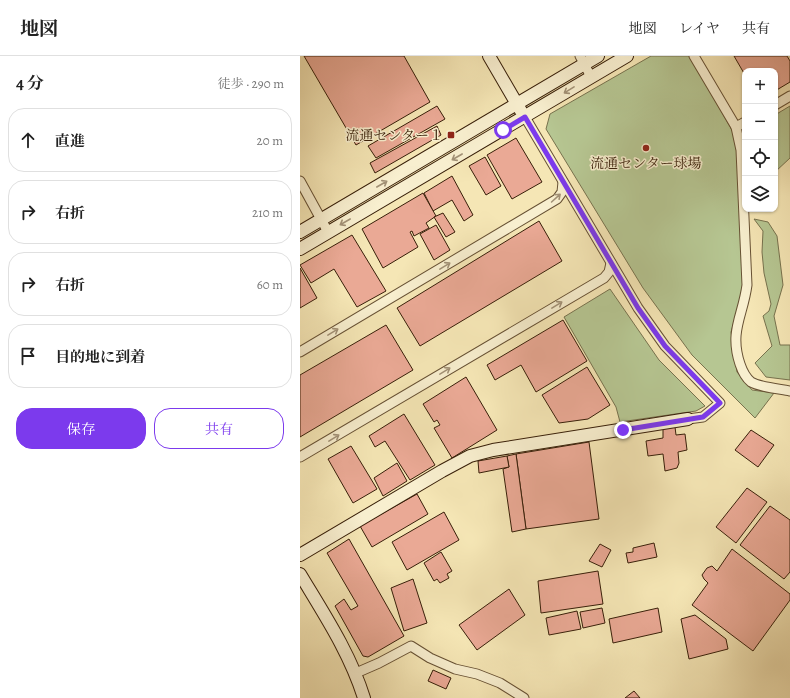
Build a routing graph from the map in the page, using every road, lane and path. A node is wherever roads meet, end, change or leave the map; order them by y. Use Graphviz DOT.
graph roads {
  1 [pos="489,56"];
  2 [pos="598,56"];
  3 [pos="627,56"];
  4 [pos="694,56"];
  5 [pos="582,60"];
  6 [pos="591,77"];
  7 [pos="790,96"];
  8 [pos="517,104"];
  9 [pos="777,104"];
  10 [pos="525,117"];
  11 [pos="742,124"];
  12 [pos="736,127"];
  13 [pos="300,181"];
  14 [pos="563,182"];
  15 [pos="321,219"];
  16 [pos="300,232"];
  17 [pos="328,232"];
  18 [pos="300,249"];
  19 [pos="611,263"];
  20 [pos="300,352"];
  21 [pos="790,391"];
  22 [pos="688,419"];
  23 [pos="300,457"];
  24 [pos="300,555"];
  25 [pos="300,574"];
  26 [pos="356,673"];
  27 [pos="364,698"];
  28 [pos="524,698"];
  1 -- 8 [label="street"];
  2 -- 5 [label="street"];
  3 -- 6 [label="street"];
  4 -- 12 [label="street"];
  5 -- 6 [label="street"];
  5 -- 8 [label="street"];
  6 -- 10 [label="street, one-way"];
  7 -- 9 [label="street"];
  8 -- 10 [label="street"];
  15 -- 8 [label="street, one-way"];
  10 -- 14 [label="street"];
  10 -- 17 [label="street, one-way"];
  11 -- 12 [label="street"];
  12 -- 21 [label="street"];
  13 -- 15 [label="street"];
  14 -- 19 [label="street"];
  20 -- 14 [label="street, one-way"];
  15 -- 16 [label="street"];
  15 -- 17 [label="street"];
  17 -- 18 [label="street"];
  19 -- 22 [label="street"];
  23 -- 19 [label="street, one-way"];
  22 -- 24 [label="street"];
  25 -- 26 [label="street"];
  26 -- 27 [label="street"];
  26 -- 28 [label="street"];
}
